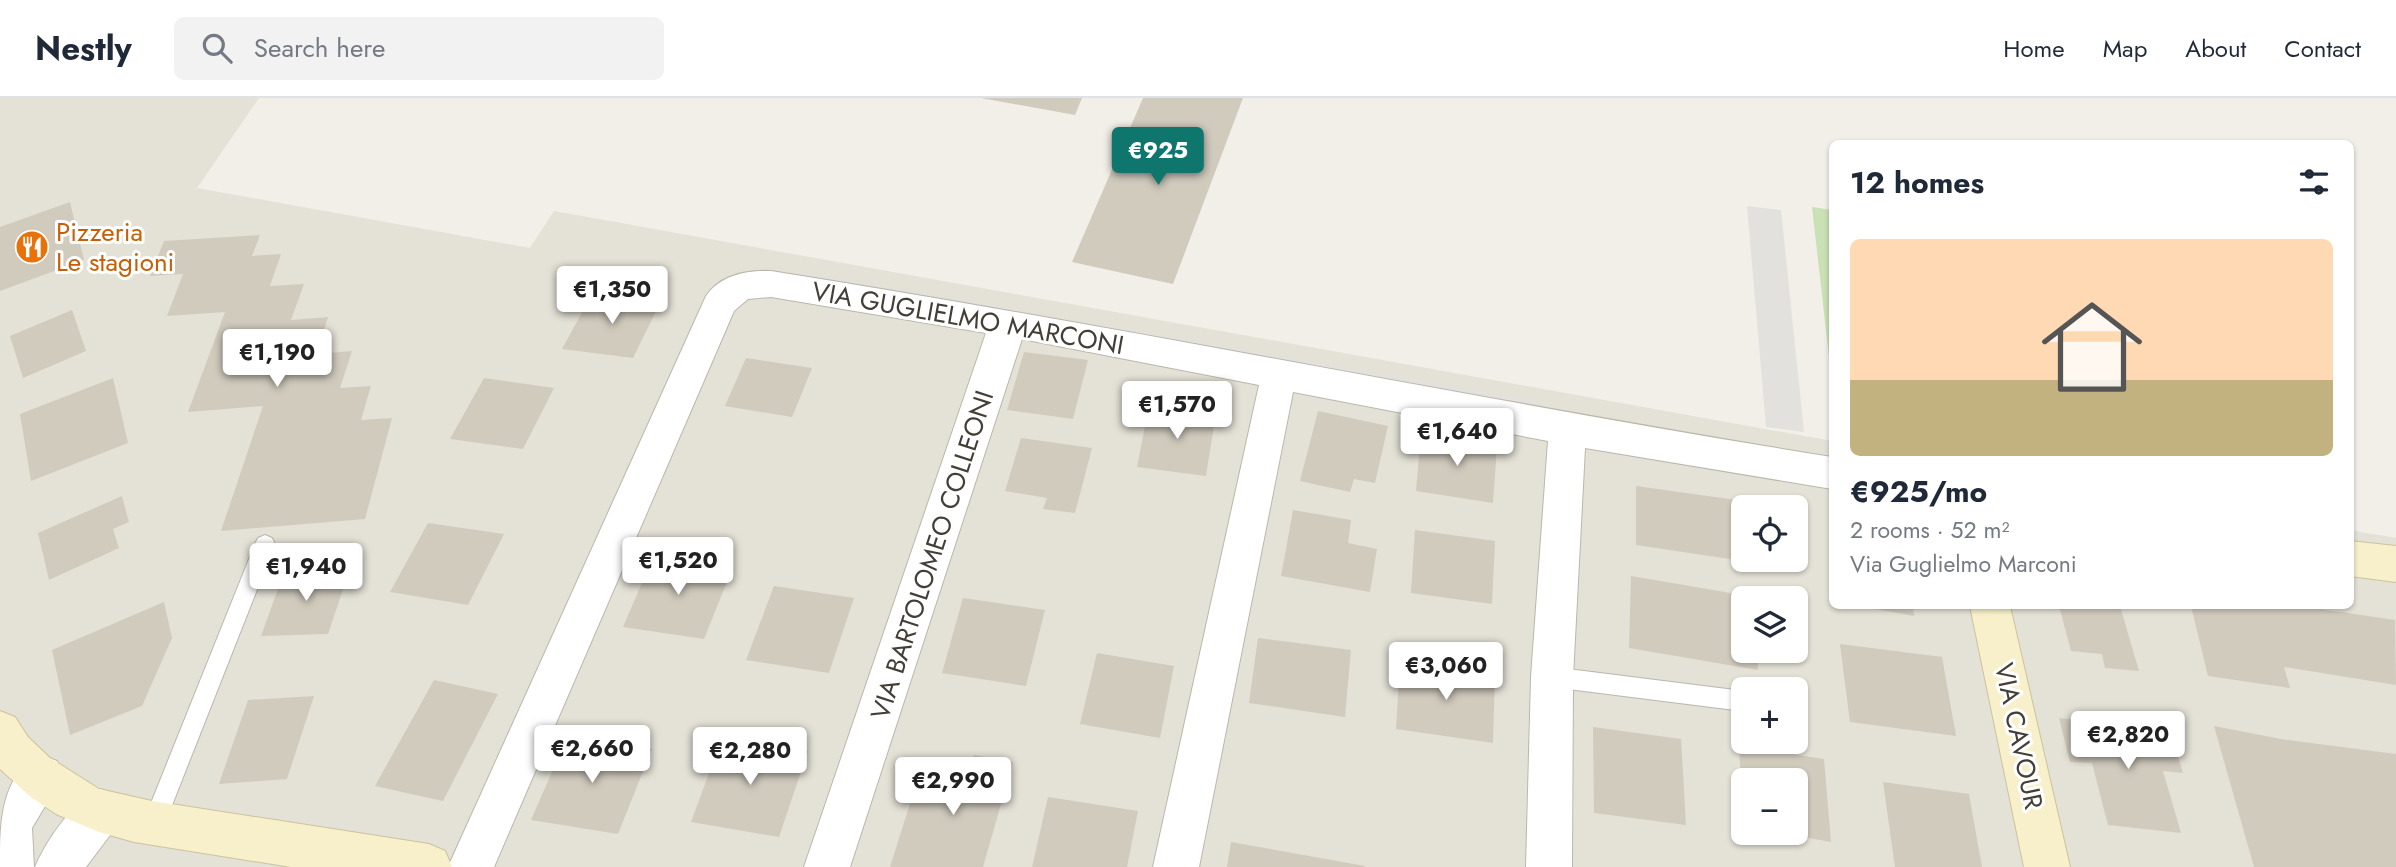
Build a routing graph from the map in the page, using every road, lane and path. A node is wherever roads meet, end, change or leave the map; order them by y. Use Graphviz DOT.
graph roads {
  1 [pos="1005,322"];
  2 [pos="1283,377"];
  3 [pos="1570,429"];
  4 [pos="1829,472"];
  5 [pos="265,544"];
  6 [pos="2354,559"];
  7 [pos="2396,564"];
  8 [pos="1991,609"];
  9 [pos="1552,677"];
  10 [pos="1731,699"];
  11 [pos="0,730"];
  12 [pos="41,776"];
  13 [pos="101,811"];
  14 [pos="154,824"];
  15 [pos="11,867"];
  16 [pos="58,867"];
  17 [pos="429,867"];
  18 [pos="471,867"];
  19 [pos="827,867"];
  20 [pos="1176,867"];
  21 [pos="1549,867"];
  22 [pos="2047,867"];
  1 -- 2 [label="street, VIA GUGLIELMO MARCONI"];
  1 -- 18 [label="street, VIA GUGLIELMO MARCONI"];
  1 -- 19 [label="street, VIA BARTOLOMEO COLLEONI"];
  2 -- 3 [label="street, VIA GUGLIELMO MARCONI"];
  2 -- 20 [label="street"];
  3 -- 4 [label="street, VIA GUGLIELMO MARCONI"];
  3 -- 9 [label="street"];
  5 -- 14 [label="lane"];
  6 -- 7 [label="street"];
  8 -- 22 [label="street, VIA CAVOUR"];
  9 -- 10 [label="lane"];
  9 -- 21 [label="street"];
  11 -- 12 [label="street"];
  12 -- 13 [label="street"];
  12 -- 15 [label="street"];
  13 -- 14 [label="street"];
  13 -- 16 [label="street"];
  14 -- 17 [label="street"];
}
